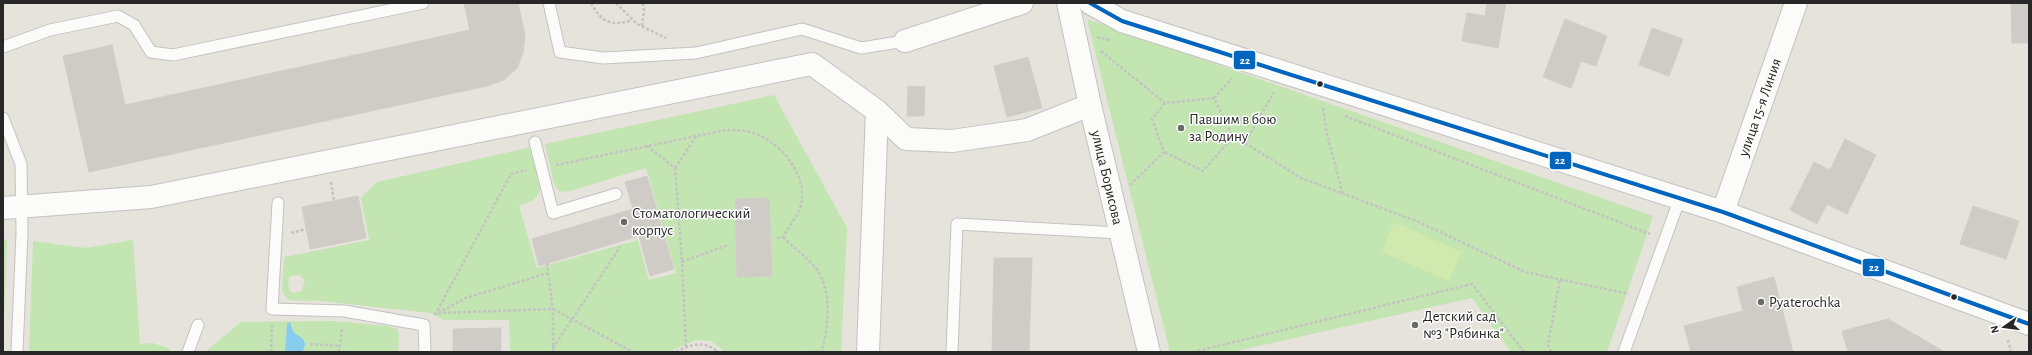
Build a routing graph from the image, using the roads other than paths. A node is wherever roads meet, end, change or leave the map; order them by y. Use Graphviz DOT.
graph roads {
  1 [pos="423,3"];
  2 [pos="549,3"];
  3 [pos="1022,3"];
  4 [pos="1068,3"];
  5 [pos="1090,3"];
  6 [pos="1796,3"];
  7 [pos="905,40"];
  8 [pos="3,47"];
  9 [pos="1090,105"];
  10 [pos="877,111"];
  11 [pos="3,118"];
  12 [pos="535,142"];
  13 [pos="616,194"];
  14 [pos="1680,198"];
  15 [pos="278,203"];
  16 [pos="13,208"];
  17 [pos="1723,212"];
  18 [pos="1120,233"];
  19 [pos="2029,324"];
  20 [pos="198,325"];
  21 [pos="17,352"];
  22 [pos="188,352"];
  23 [pos="425,352"];
  24 [pos="868,352"];
  25 [pos="952,352"];
  26 [pos="1149,352"];
  27 [pos="1624,352"];
  1 -- 8 [label="lane"];
  2 -- 7 [label="lane"];
  3 -- 7 [label="street"];
  4 -- 9 [label="street, улица Борисова"];
  5 -- 14 [label="street"];
  6 -- 17 [label="street, улица 15-я Линия"];
  9 -- 10 [label="street"];
  9 -- 18 [label="street, улица Борисова"];
  10 -- 16 [label="street"];
  10 -- 24 [label="street"];
  11 -- 16 [label="lane"];
  12 -- 13 [label="lane"];
  14 -- 17 [label="street"];
  14 -- 27 [label="lane"];
  15 -- 23 [label="lane"];
  16 -- 21 [label="lane"];
  17 -- 19 [label="street"];
  18 -- 25 [label="lane"];
  18 -- 26 [label="street, улица Борисова"];
  20 -- 22 [label="lane"];
}
